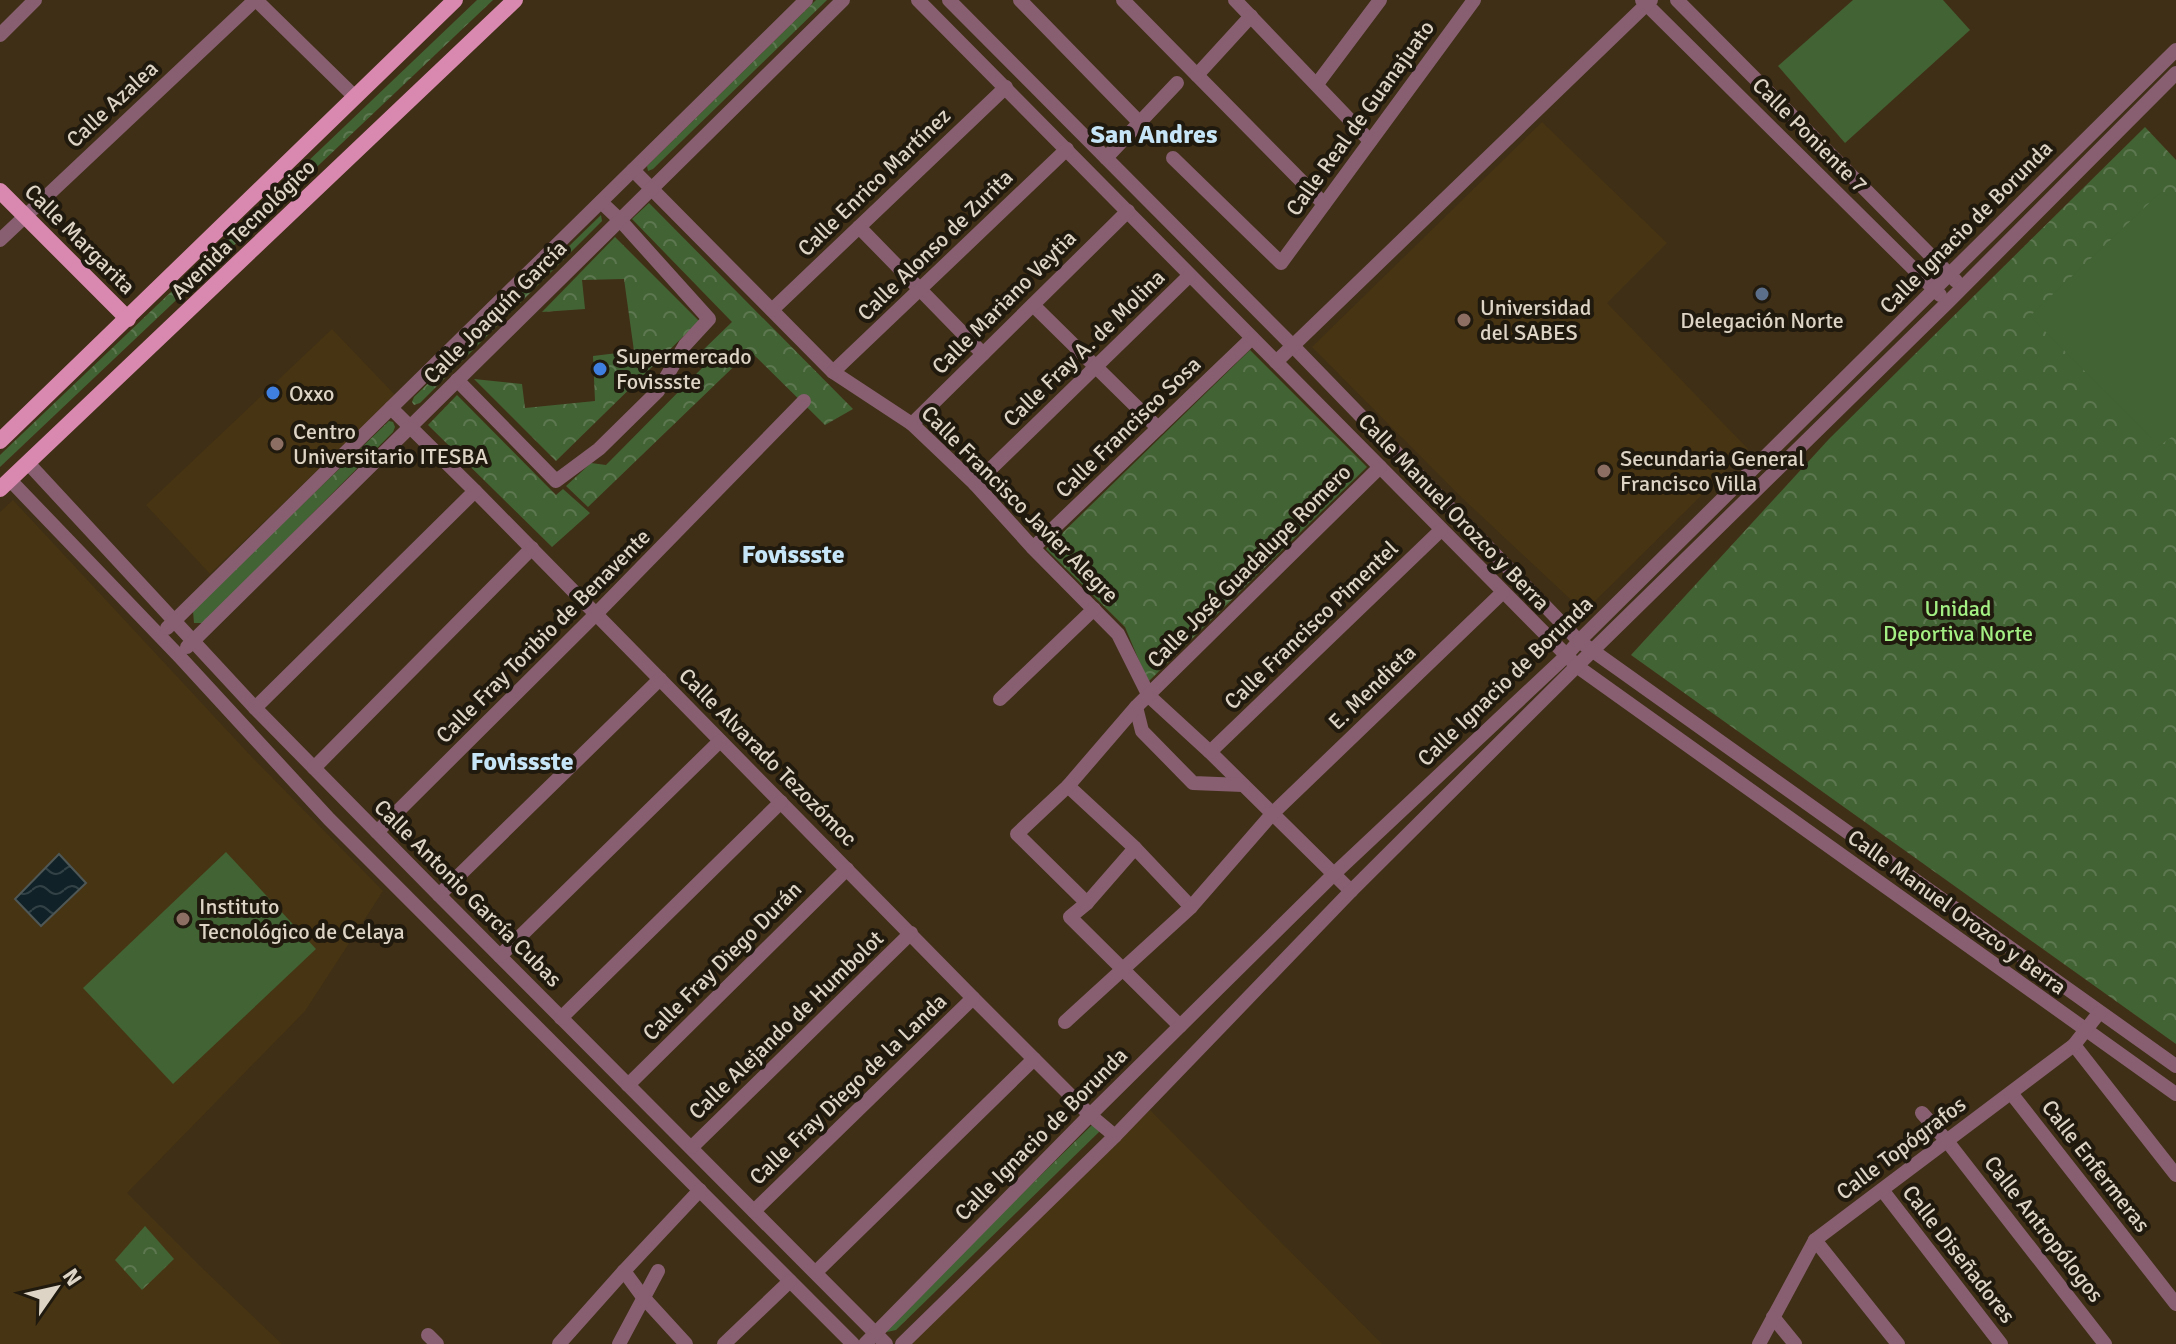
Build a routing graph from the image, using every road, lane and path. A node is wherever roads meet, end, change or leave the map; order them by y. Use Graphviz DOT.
graph roads {
  1 [pos="35,0"];
  2 [pos="255,0"];
  3 [pos="455,0"];
  4 [pos="515,0"];
  5 [pos="806,0"];
  6 [pos="843,0"];
  7 [pos="918,0"];
  8 [pos="949,0"];
  9 [pos="1020,0"];
  10 [pos="1123,0"];
  11 [pos="1235,0"];
  12 [pos="1677,0"];
  13 [pos="1472,1"];
  14 [pos="1646,2"];
  15 [pos="1371,3"];
  16 [pos="1251,16"];
  17 [pos="0,35"];
  18 [pos="2176,50"];
  19 [pos="2176,73"];
  20 [pos="1197,75"];
  21 [pos="1177,83"];
  22 [pos="1317,84"];
  23 [pos="1006,87"];
  24 [pos="355,97"];
  25 [pos="1140,123"];
  26 [pos="1370,141"];
  27 [pos="1067,149"];
  28 [pos="1106,158"];
  29 [pos="1173,158"];
  30 [pos="633,170"];
  31 [pos="652,188"];
  32 [pos="0,191"];
  33 [pos="601,202"];
  34 [pos="1324,204"];
  35 [pos="1128,211"];
  36 [pos="26,216"];
  37 [pos="620,220"];
  38 [pos="859,227"];
  39 [pos="0,240"];
  40 [pos="1949,275"];
  41 [pos="1189,276"];
  42 [pos="1962,287"];
  43 [pos="920,290"];
  44 [pos="1935,290"];
  45 [pos="1948,302"];
  46 [pos="1033,305"];
  47 [pos="772,310"];
  48 [pos="128,319"];
  49 [pos="1252,338"];
  50 [pos="1293,346"];
  51 [pos="983,354"];
  52 [pos="1276,362"];
  53 [pos="1096,367"];
  54 [pos="833,372"];
  55 [pos="457,380"];
  56 [pos="804,401"];
  57 [pos="391,408"];
  58 [pos="912,424"];
  59 [pos="410,427"];
  60 [pos="1158,428"];
  61 [pos="0,441"];
  62 [pos="28,463"];
  63 [pos="1380,467"];
  64 [pos="5,484"];
  65 [pos="975,484"];
  66 [pos="475,491"];
  67 [pos="1441,530"];
  68 [pos="532,548"];
  69 [pos="1033,548"];
  70 [pos="124,567"];
  71 [pos="108,582"];
  72 [pos="1503,592"];
  73 [pos="1094,609"];
  74 [pos="596,614"];
  75 [pos="174,621"];
  76 [pos="160,636"];
  77 [pos="193,641"];
  78 [pos="1579,641"];
  79 [pos="1591,652"];
  80 [pos="179,656"];
  81 [pos="1565,657"];
  82 [pos="1578,667"];
  83 [pos="660,679"];
  84 [pos="1149,696"];
  85 [pos="1000,699"];
  86 [pos="1136,707"];
  87 [pos="255,708"];
  88 [pos="720,741"];
  89 [pos="1210,752"];
  90 [pos="314,768"];
  91 [pos="1243,785"];
  92 [pos="1068,786"];
  93 [pos="347,801"];
  94 [pos="781,802"];
  95 [pos="1272,814"];
  96 [pos="329,819"];
  97 [pos="377,832"];
  98 [pos="1135,848"];
  99 [pos="847,869"];
  100 [pos="1335,873"];
  101 [pos="1351,891"];
  102 [pos="439,895"];
  103 [pos="1087,903"];
  104 [pos="1191,907"];
  105 [pos="911,933"];
  106 [pos="500,956"];
  107 [pos="1124,970"];
  108 [pos="973,998"];
  109 [pos="2099,1013"];
  110 [pos="561,1018"];
  111 [pos="1065,1022"];
  112 [pos="1180,1026"];
  113 [pos="2085,1031"];
  114 [pos="2074,1045"];
  115 [pos="1034,1059"];
  116 [pos="2176,1066"];
  117 [pos="628,1085"];
  118 [pos="2011,1093"];
  119 [pos="2176,1094"];
  120 [pos="1922,1113"];
  121 [pos="1090,1115"];
  122 [pos="1115,1136"];
  123 [pos="1947,1141"];
  124 [pos="692,1147"];
  125 [pos="2176,1175"];
  126 [pos="700,1190"];
  127 [pos="1883,1191"];
  128 [pos="754,1211"];
  129 [pos="1815,1240"];
  130 [pos="624,1271"];
  131 [pos="658,1271"];
  132 [pos="816,1272"];
  133 [pos="790,1281"];
  134 [pos="643,1297"];
  135 [pos="2176,1304"];
  136 [pos="1773,1317"];
  137 [pos="875,1340"];
  138 [pos="559,1344"];
  139 [pos="619,1344"];
  140 [pos="686,1344"];
  141 [pos="724,1344"];
  142 [pos="853,1344"];
  143 [pos="902,1344"];
  144 [pos="1759,1344"];
  145 [pos="1795,1344"];
  146 [pos="1898,1344"];
  147 [pos="2001,1344"];
  148 [pos="2105,1344"];
  1 -- 17 [label="street"];
  2 -- 24 [label="street"];
  2 -- 36 [label="street, Calle Azalea"];
  3 -- 24 [label="main road, Avenida Tecnológico"];
  4 -- 62 [label="main road, Avenida Tecnológico"];
  5 -- 30 [label="street, Calle Joaquín García"];
  6 -- 31 [label="street, Calle Joaquín García"];
  7 -- 23 [label="street, Calle Manuel Orozco y Berra"];
  8 -- 28 [label="street, Calle Manuel Orozco y Berra"];
  9 -- 25 [label="street"];
  10 -- 20 [label="street"];
  11 -- 16 [label="street"];
  12 -- 40 [label="street, Calle Poniente 7"];
  13 -- 26 [label="street, Calle Real de Guanajuato"];
  14 -- 44 [label="street, Calle Poniente 7"];
  14 -- 50 [label="street"];
  15 -- 22 [label="street"];
  16 -- 20 [label="street"];
  16 -- 22 [label="street"];
  18 -- 40 [label="street, Calle Ignacio de Borunda"];
  19 -- 42 [label="street, Calle Ignacio de Borunda"];
  20 -- 34 [label="street"];
  21 -- 25 [label="street"];
  22 -- 26 [label="street"];
  23 -- 27 [label="street, Calle Manuel Orozco y Berra"];
  23 -- 38 [label="street, Calle Enrico Martínez"];
  24 -- 48 [label="main road, Avenida Tecnológico"];
  25 -- 28 [label="street"];
  26 -- 34 [label="street, Calle Real de Guanajuato"];
  27 -- 35 [label="street, Calle Manuel Orozco y Berra"];
  27 -- 43 [label="street, Calle Alonso de Zurita"];
  28 -- 50 [label="street, Calle Manuel Orozco y Berra"];
  29 -- 34 [label="street, Calle Real de Guanajuato"];
  30 -- 31 [label="street, Calle Francisco Javier Alegre"];
  30 -- 33 [label="street, Calle Joaquín García"];
  31 -- 37 [label="street, Calle Joaquín García"];
  31 -- 47 [label="street, Calle Francisco Javier Alegre"];
  32 -- 36 [label="main road, Calle Margarita"];
  33 -- 37 [label="street"];
  33 -- 57 [label="street, Calle Joaquín García"];
  35 -- 41 [label="street, Calle Manuel Orozco y Berra"];
  35 -- 46 [label="street, Calle Mariano Veytia"];
  36 -- 39 [label="street, Calle Azalea"];
  36 -- 48 [label="main road, Calle Margarita"];
  37 -- 55 [label="street, Calle Joaquín García"];
  37 -- 55 [label="street"];
  38 -- 43 [label="street"];
  38 -- 47 [label="street, Calle Enrico Martínez"];
  40 -- 42 [label="street, Calle Poniente 7"];
  40 -- 44 [label="street, Calle Ignacio de Borunda"];
  41 -- 49 [label="street, Calle Manuel Orozco y Berra"];
  41 -- 53 [label="street, Calle Fray A. de Molina"];
  42 -- 45 [label="street, Calle Ignacio de Borunda"];
  43 -- 51 [label="street"];
  43 -- 54 [label="street, Calle Alonso de Zurita"];
  44 -- 45 [label="street, Calle Poniente 7"];
  44 -- 78 [label="street, Calle Ignacio de Borunda"];
  45 -- 79 [label="street, Calle Ignacio de Borunda"];
  46 -- 51 [label="street, Calle Mariano Veytia"];
  46 -- 53 [label="street"];
  47 -- 54 [label="street, Calle Francisco Javier Alegre"];
  48 -- 61 [label="main road, Avenida Tecnológico"];
  49 -- 52 [label="street, Calle Manuel Orozco y Berra"];
  49 -- 60 [label="street, Calle Francisco Sosa"];
  50 -- 52 [label="street"];
  50 -- 78 [label="street, Calle Manuel Orozco y Berra"];
  51 -- 58 [label="street, Calle Mariano Veytia"];
  52 -- 63 [label="street, Calle Manuel Orozco y Berra"];
  53 -- 60 [label="street"];
  53 -- 65 [label="street, Calle Fray A. de Molina"];
  54 -- 58 [label="street, Calle Francisco Javier Alegre"];
  55 -- 59 [label="street, Calle Joaquín García"];
  56 -- 74 [label="street, Calle Fray Toribio de Benavente"];
  57 -- 59 [label="street, Calle Alvarado Tezozómoc"];
  57 -- 75 [label="street, Calle Joaquín García"];
  58 -- 65 [label="street, Calle Francisco Javier Alegre"];
  59 -- 66 [label="street, Calle Alvarado Tezozómoc"];
  59 -- 77 [label="street, Calle Joaquín García"];
  60 -- 69 [label="street, Calle Francisco Sosa"];
  62 -- 64 [label="main road, Avenida Tecnológico"];
  62 -- 70 [label="street, Calle Antonio García Cubas"];
  63 -- 67 [label="street, Calle Manuel Orozco y Berra"];
  63 -- 84 [label="street, Calle José Guadalupe Romero"];
  64 -- 71 [label="street, Calle Antonio García Cubas"];
  65 -- 69 [label="street, Calle Francisco Javier Alegre"];
  66 -- 68 [label="street, Calle Alvarado Tezozómoc"];
  66 -- 87 [label="street"];
  67 -- 72 [label="street, Calle Manuel Orozco y Berra"];
  67 -- 89 [label="street, Calle Francisco Pimentel"];
  68 -- 74 [label="street, Calle Alvarado Tezozómoc"];
  68 -- 90 [label="street"];
  69 -- 73 [label="street, Calle Francisco Javier Alegre"];
  70 -- 71 [label="street"];
  70 -- 75 [label="street, Calle Antonio García Cubas"];
  71 -- 76 [label="street, Calle Antonio García Cubas"];
  72 -- 81 [label="street, Calle Manuel Orozco y Berra"];
  72 -- 95 [label="street, E. Mendieta"];
  73 -- 84 [label="street, Calle Francisco Javier Alegre"];
  73 -- 85 [label="street"];
  74 -- 83 [label="street, Calle Alvarado Tezozómoc"];
  74 -- 97 [label="street, Calle Fray Toribio de Benavente"];
  75 -- 76 [label="street, Calle Joaquín García"];
  75 -- 77 [label="street, Calle Antonio García Cubas"];
  76 -- 80 [label="street, Calle Antonio García Cubas"];
  77 -- 80 [label="street, Calle Joaquín García"];
  77 -- 87 [label="street, Calle Antonio García Cubas"];
  78 -- 79 [label="street, Calle Manuel Orozco y Berra"];
  78 -- 81 [label="street, Calle Ignacio de Borunda"];
  79 -- 82 [label="street, Calle Ignacio de Borunda"];
  79 -- 109 [label="street, Calle Manuel Orozco y Berra"];
  80 -- 96 [label="street, Calle Antonio García Cubas"];
  81 -- 82 [label="street, Calle Manuel Orozco y Berra"];
  81 -- 100 [label="street, Calle Ignacio de Borunda"];
  82 -- 101 [label="street, Calle Ignacio de Borunda"];
  82 -- 113 [label="street, Calle Manuel Orozco y Berra"];
  83 -- 88 [label="street, Calle Alvarado Tezozómoc"];
  83 -- 102 [label="street"];
  84 -- 86 [label="street, Calle José Guadalupe Romero"];
  84 -- 89 [label="street, Calle Francisco Javier Alegre"];
  86 -- 91 [label="street"];
  86 -- 92 [label="street, Calle José Guadalupe Romero"];
  87 -- 90 [label="street, Calle Antonio García Cubas"];
  88 -- 94 [label="street, Calle Alvarado Tezozómoc"];
  88 -- 106 [label="street"];
  89 -- 91 [label="street, Calle Francisco Javier Alegre"];
  90 -- 93 [label="street, Calle Antonio García Cubas"];
  91 -- 95 [label="street, Calle Francisco Javier Alegre"];
  92 -- 98 [label="street"];
  92 -- 103 [label="street, Calle José Guadalupe Romero"];
  93 -- 96 [label="street"];
  93 -- 97 [label="street, Calle Antonio García Cubas"];
  94 -- 99 [label="street, Calle Alvarado Tezozómoc"];
  94 -- 110 [label="street"];
  95 -- 100 [label="street, Calle Francisco Javier Alegre"];
  95 -- 104 [label="street, E. Mendieta"];
  96 -- 126 [label="street, Calle Antonio García Cubas"];
  97 -- 102 [label="street, Calle Antonio García Cubas"];
  98 -- 103 [label="street"];
  98 -- 104 [label="street"];
  99 -- 105 [label="street, Calle Alvarado Tezozómoc"];
  99 -- 117 [label="street, Calle Fray Diego Durán"];
  100 -- 101 [label="street, Calle Francisco Javier Alegre"];
  100 -- 112 [label="street, Calle Ignacio de Borunda"];
  101 -- 122 [label="street, Calle Ignacio de Borunda"];
  102 -- 106 [label="street, Calle Antonio García Cubas"];
  103 -- 107 [label="street"];
  104 -- 107 [label="street, E. Mendieta"];
  105 -- 108 [label="street, Calle Alvarado Tezozómoc"];
  105 -- 124 [label="street, Calle Alejando de Humbolot"];
  106 -- 110 [label="street, Calle Antonio García Cubas"];
  107 -- 111 [label="street, E. Mendieta"];
  107 -- 112 [label="street"];
  108 -- 115 [label="street, Calle Alvarado Tezozómoc"];
  108 -- 128 [label="street, Calle Fray Diego de la Landa"];
  109 -- 113 [label="street, Calle Topógrafos"];
  109 -- 116 [label="street, Calle Manuel Orozco y Berra"];
  110 -- 117 [label="street, Calle Antonio García Cubas"];
  112 -- 121 [label="street, Calle Ignacio de Borunda"];
  113 -- 114 [label="street, Calle Topógrafos"];
  113 -- 119 [label="street, Calle Manuel Orozco y Berra"];
  114 -- 118 [label="street, Calle Topógrafos"];
  114 -- 125 [label="street"];
  115 -- 121 [label="street, Calle Alvarado Tezozómoc"];
  115 -- 132 [label="street"];
  117 -- 124 [label="street, Calle Antonio García Cubas"];
  118 -- 123 [label="street, Calle Topógrafos"];
  118 -- 135 [label="street, Calle Enfermeras"];
  120 -- 123 [label="street, Calle Antropólogos"];
  121 -- 122 [label="street, Calle Alvarado Tezozómoc"];
  121 -- 137 [label="street, Calle Ignacio de Borunda"];
  122 -- 143 [label="street, Calle Ignacio de Borunda"];
  123 -- 127 [label="street, Calle Topógrafos"];
  123 -- 148 [label="street, Calle Antropólogos"];
  124 -- 128 [label="street, Calle Antonio García Cubas"];
  126 -- 130 [label="street"];
  126 -- 133 [label="street, Calle Antonio García Cubas"];
  127 -- 129 [label="street, Calle Topógrafos"];
  127 -- 147 [label="street, Calle Diseñadores"];
  128 -- 132 [label="street, Calle Antonio García Cubas"];
  129 -- 136 [label="street, Calle Topógrafos"];
  129 -- 146 [label="street"];
  130 -- 134 [label="street"];
  130 -- 138 [label="street"];
  131 -- 134 [label="street"];
  132 -- 137 [label="street, Calle Antonio García Cubas"];
  133 -- 141 [label="street"];
  133 -- 142 [label="street, Calle Antonio García Cubas"];
  134 -- 139 [label="street"];
  134 -- 140 [label="street"];
  136 -- 144 [label="street, Calle Topógrafos"];
  136 -- 145 [label="street"];
}
